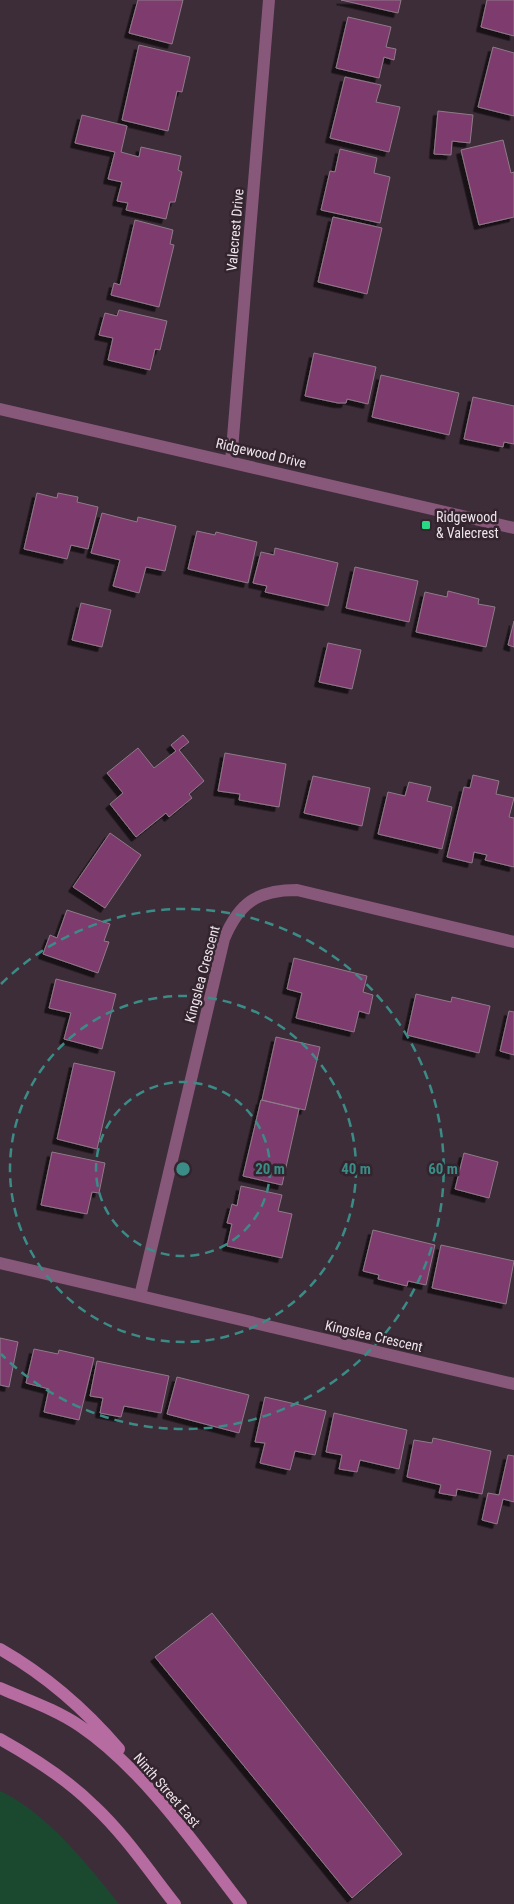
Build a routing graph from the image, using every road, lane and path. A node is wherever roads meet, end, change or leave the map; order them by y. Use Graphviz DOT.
graph roads {
  1 [pos="269,0"];
  2 [pos="0,409"];
  3 [pos="231,462"];
  4 [pos="514,528"];
  5 [pos="514,942"];
  6 [pos="0,1263"];
  7 [pos="140,1296"];
  8 [pos="514,1384"];
  9 [pos="0,1649"];
  10 [pos="0,1688"];
  11 [pos="0,1740"];
  12 [pos="144,1783"];
  13 [pos="175,1904"];
  14 [pos="241,1904"];
  1 -- 3 [label="street, Valecrest Drive"];
  2 -- 3 [label="street, Ridgewood Drive"];
  3 -- 4 [label="street, Ridgewood Drive"];
  5 -- 7 [label="street, Kingslea Crescent"];
  6 -- 7 [label="street, Kingslea Crescent"];
  7 -- 8 [label="street, Kingslea Crescent"];
  9 -- 12 [label="main road"];
  10 -- 12 [label="main road, Ninth Street East"];
  11 -- 13 [label="main road"];
  12 -- 14 [label="main road, Ninth Street East"];
}
